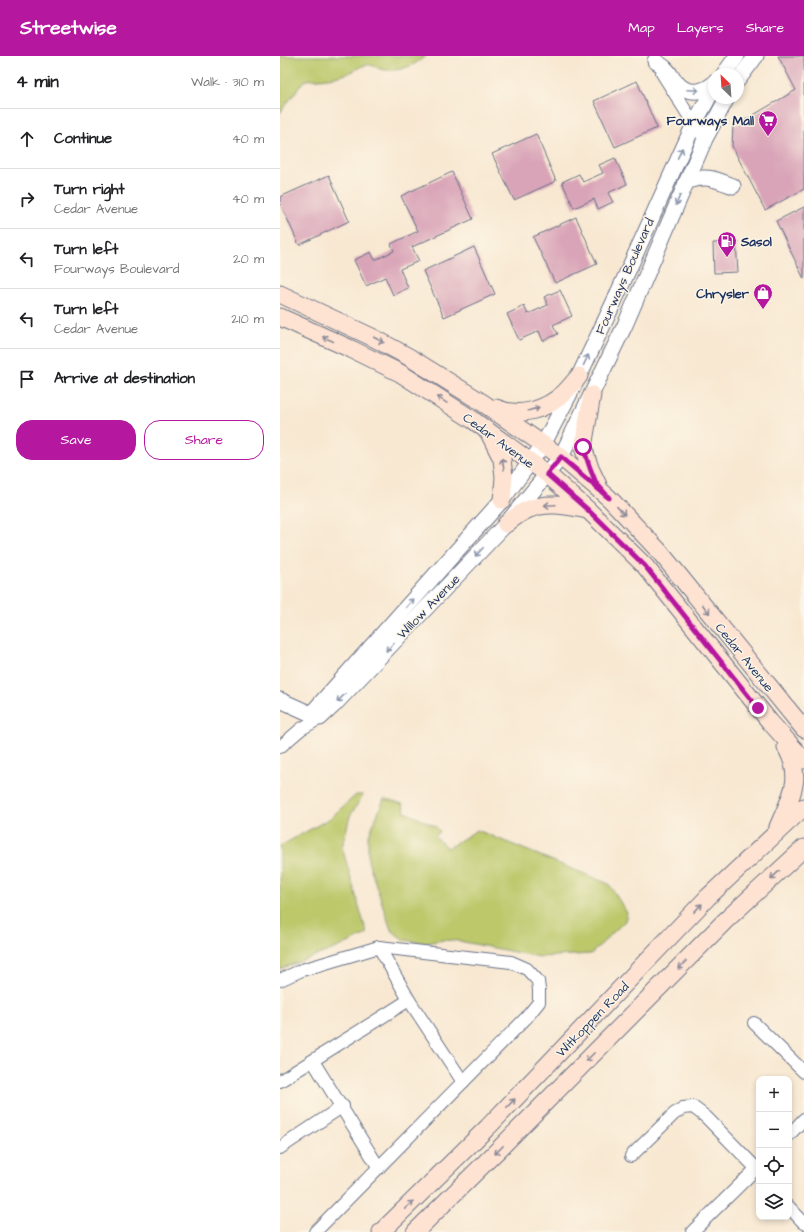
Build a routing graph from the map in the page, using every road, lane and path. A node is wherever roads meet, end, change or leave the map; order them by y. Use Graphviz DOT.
graph roads {
  1 [pos="737,56"];
  2 [pos="756,56"];
  3 [pos="653,58"];
  4 [pos="728,68"];
  5 [pos="744,72"];
  6 [pos="708,87"];
  7 [pos="708,99"];
  8 [pos="724,104"];
  9 [pos="694,124"];
  10 [pos="705,139"];
  11 [pos="686,182"];
  12 [pos="732,186"];
  13 [pos="280,294"];
  14 [pos="280,317"];
  15 [pos="579,376"];
  16 [pos="592,395"];
  17 [pos="483,403"];
  18 [pos="488,431"];
  19 [pos="544,445"];
  20 [pos="561,457"];
  21 [pos="531,463"];
  22 [pos="547,474"];
  23 [pos="609,498"];
  24 [pos="502,500"];
  25 [pos="588,510"];
  26 [pos="506,524"];
  27 [pos="328,695"];
  28 [pos="280,699"];
  29 [pos="316,716"];
  30 [pos="770,722"];
  31 [pos="803,727"];
  32 [pos="280,747"];
  33 [pos="804,760"];
  34 [pos="804,807"];
  35 [pos="776,833"];
  36 [pos="804,848"];
  37 [pos="379,947"];
  38 [pos="280,980"];
  39 [pos="409,1000"];
  40 [pos="754,1023"];
  41 [pos="313,1061"];
  42 [pos="804,1072"];
  43 [pos="280,1081"];
  44 [pos="463,1082"];
  45 [pos="343,1106"];
  46 [pos="804,1119"];
  47 [pos="792,1132"];
  48 [pos="280,1148"];
  49 [pos="631,1156"];
  50 [pos="380,1168"];
  51 [pos="756,1169"];
  52 [pos="756,1171"];
  53 [pos="792,1211"];
  54 [pos="804,1223"];
  55 [pos="315,1232"];
  56 [pos="381,1232"];
  57 [pos="415,1232"];
  58 [pos="692,1232"];
  1 -- 4 [label="street"];
  2 -- 5 [label="street"];
  3 -- 6 [label="street, one-way"];
  3 -- 9 [label="street"];
  7 -- 9 [label="street, Fourways Boulevard"];
  8 -- 10 [label="street, Fourways Boulevard"];
  9 -- 10 [label="street"];
  15 -- 9 [label="street, Fourways Boulevard, one-way"];
  10 -- 11 [label="street, Fourways Boulevard"];
  11 -- 12 [label="street"];
  11 -- 16 [label="street, Fourways Boulevard, one-way"];
  13 -- 17 [label="main road, Cedar Avenue, one-way"];
  18 -- 14 [label="main road, Cedar Avenue, one-way"];
  17 -- 15 [label="main road, one-way"];
  15 -- 19 [label="street, Fourways Boulevard"];
  16 -- 20 [label="street, Fourways Boulevard"];
  16 -- 23 [label="main road"];
  17 -- 19 [label="main road, Cedar Avenue"];
  18 -- 21 [label="main road, Cedar Avenue"];
  24 -- 18 [label="main road, one-way"];
  19 -- 20 [label="main road, Cedar Avenue"];
  19 -- 21 [label="street, Fourways Boulevard"];
  20 -- 22 [label="street, Fourways Boulevard"];
  20 -- 23 [label="main road, Cedar Avenue"];
  21 -- 22 [label="main road, Cedar Avenue"];
  21 -- 24 [label="street, Willow Avenue"];
  22 -- 25 [label="main road, Cedar Avenue"];
  22 -- 26 [label="street, Willow Avenue"];
  23 -- 31 [label="main road, Cedar Avenue, one-way"];
  27 -- 24 [label="street, Willow Avenue, one-way"];
  25 -- 26 [label="main road, one-way"];
  25 -- 30 [label="main road, Cedar Avenue"];
  26 -- 29 [label="street, Willow Avenue, one-way"];
  27 -- 28 [label="street"];
  27 -- 29 [label="street, Willow Avenue"];
  28 -- 29 [label="street"];
  29 -- 32 [label="street, Willow Avenue"];
  30 -- 33 [label="main road, Cedar Avenue"];
  30 -- 35 [label="main road"];
  34 -- 35 [label="main road, Witkoppen Road"];
  56 -- 35 [label="main road, Witkoppen Road, one-way"];
  36 -- 57 [label="main road, Witkoppen Road, one-way"];
  37 -- 38 [label="street"];
  37 -- 39 [label="street"];
  37 -- 44 [label="street"];
  39 -- 41 [label="street"];
  39 -- 44 [label="street"];
  40 -- 42 [label="street"];
  41 -- 43 [label="street"];
  41 -- 45 [label="street"];
  44 -- 50 [label="street"];
  45 -- 48 [label="street"];
  45 -- 50 [label="street"];
  46 -- 47 [label="street"];
  49 -- 51 [label="street"];
  50 -- 55 [label="street"];
  52 -- 58 [label="street"];
  53 -- 54 [label="street"];
}
